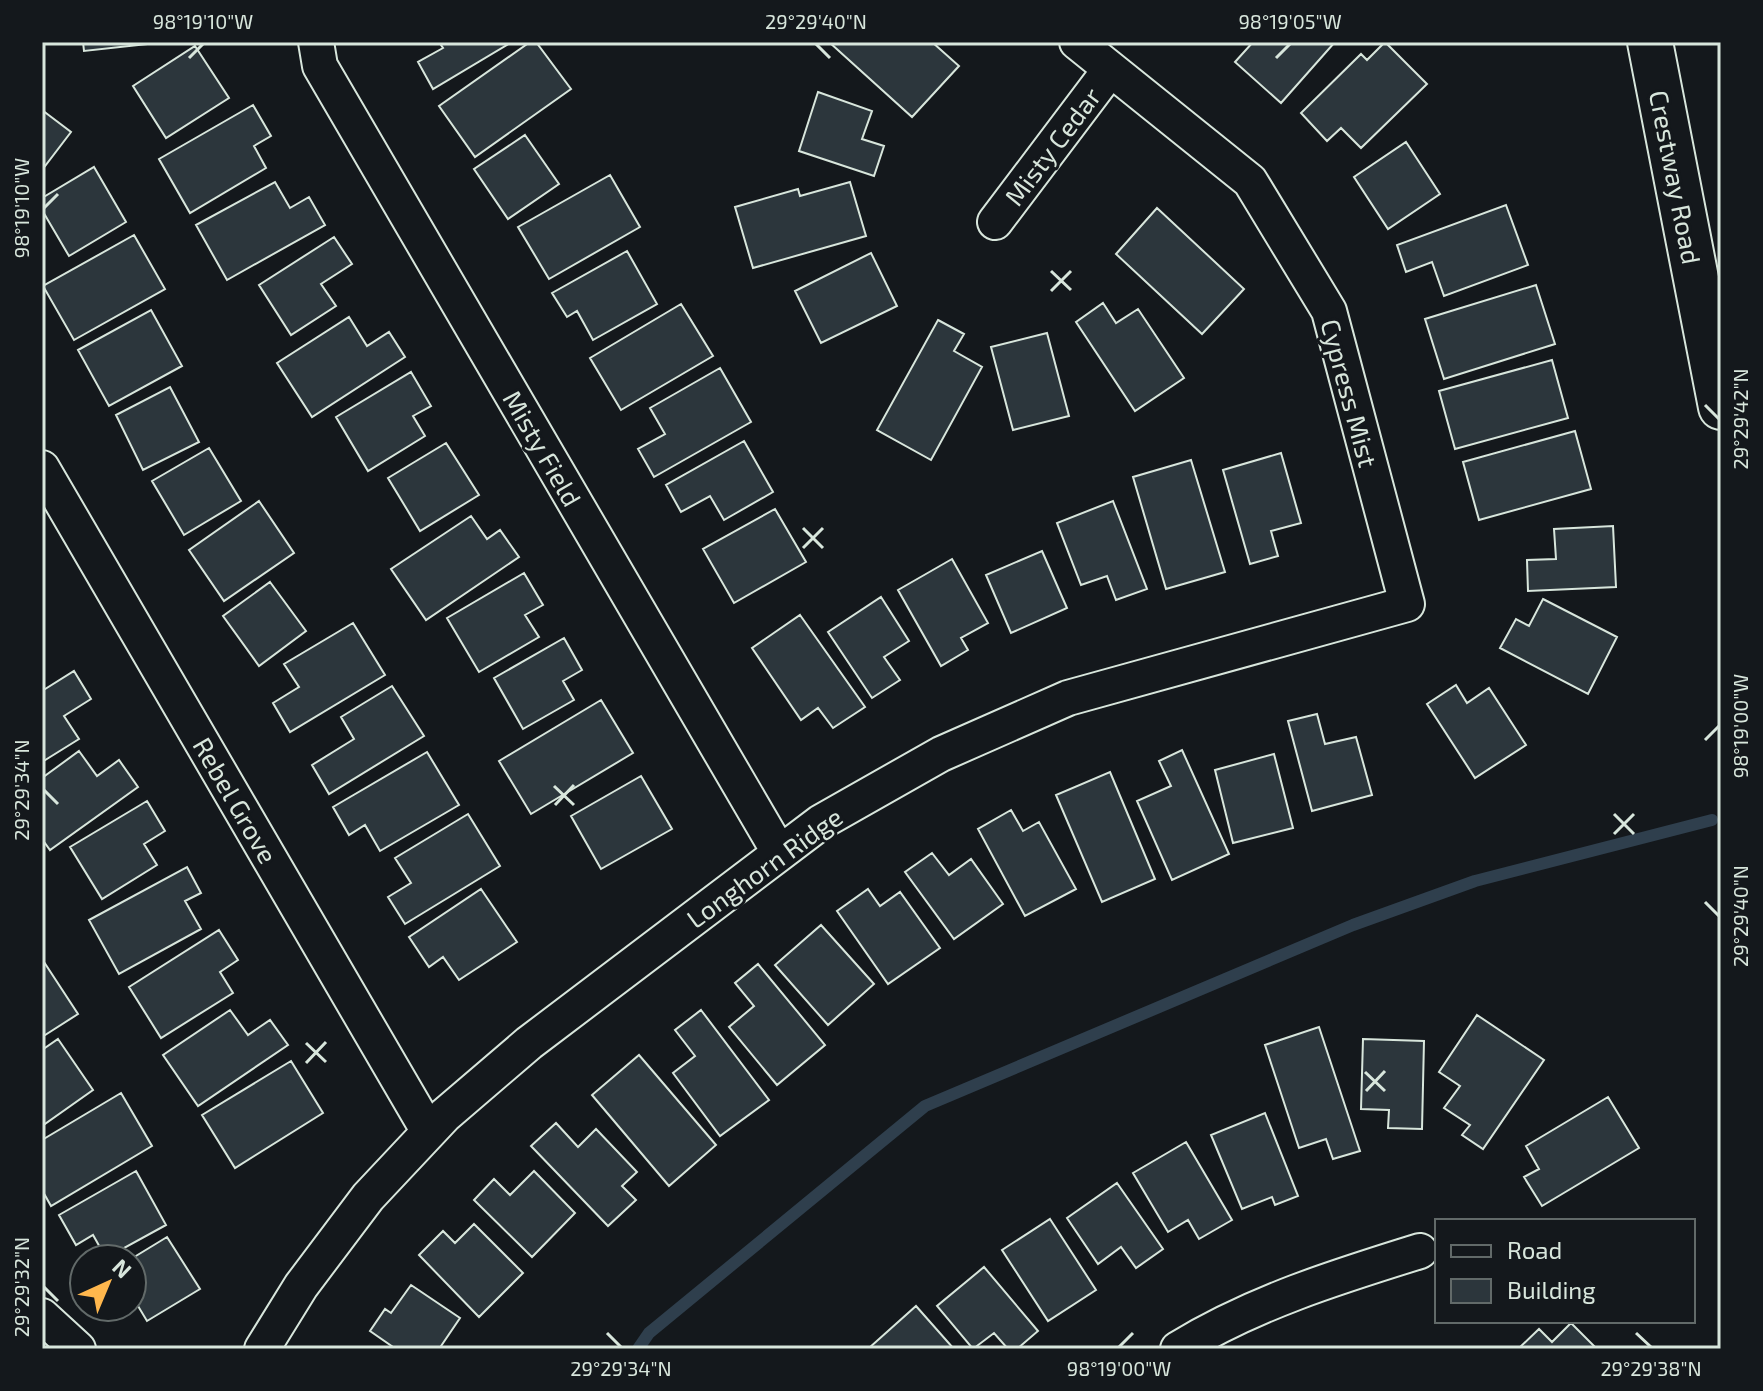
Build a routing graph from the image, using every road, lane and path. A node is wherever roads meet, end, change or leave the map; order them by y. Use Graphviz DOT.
graph roads {
  1 [pos="316,42"];
  2 [pos="1077,42"];
  3 [pos="1650,42"];
  4 [pos="1109,71"];
  5 [pos="995,222"];
  6 [pos="1721,407"];
  7 [pos="42,468"];
  8 [pos="1407,604"];
  9 [pos="779,852"];
  10 [pos="429,1132"];
  11 [pos="1420,1251"];
  12 [pos="42,1316"];
  13 [pos="78,1349"];
  14 [pos="262,1349"];
  15 [pos="1178,1349"];
  1 -- 9 [label="street, Misty Field"];
  2 -- 4 [label="street, Cypress Mist"];
  3 -- 6 [label="street, Crestway Road"];
  4 -- 5 [label="street, Misty Cedar"];
  4 -- 8 [label="street, Cypress Mist"];
  7 -- 10 [label="street, Rebel Grove"];
  8 -- 9 [label="street, Longhorn Ridge"];
  9 -- 10 [label="street, Longhorn Ridge"];
  10 -- 14 [label="street, Longhorn Ridge"];
  11 -- 15 [label="street"];
  12 -- 13 [label="street"];
}
